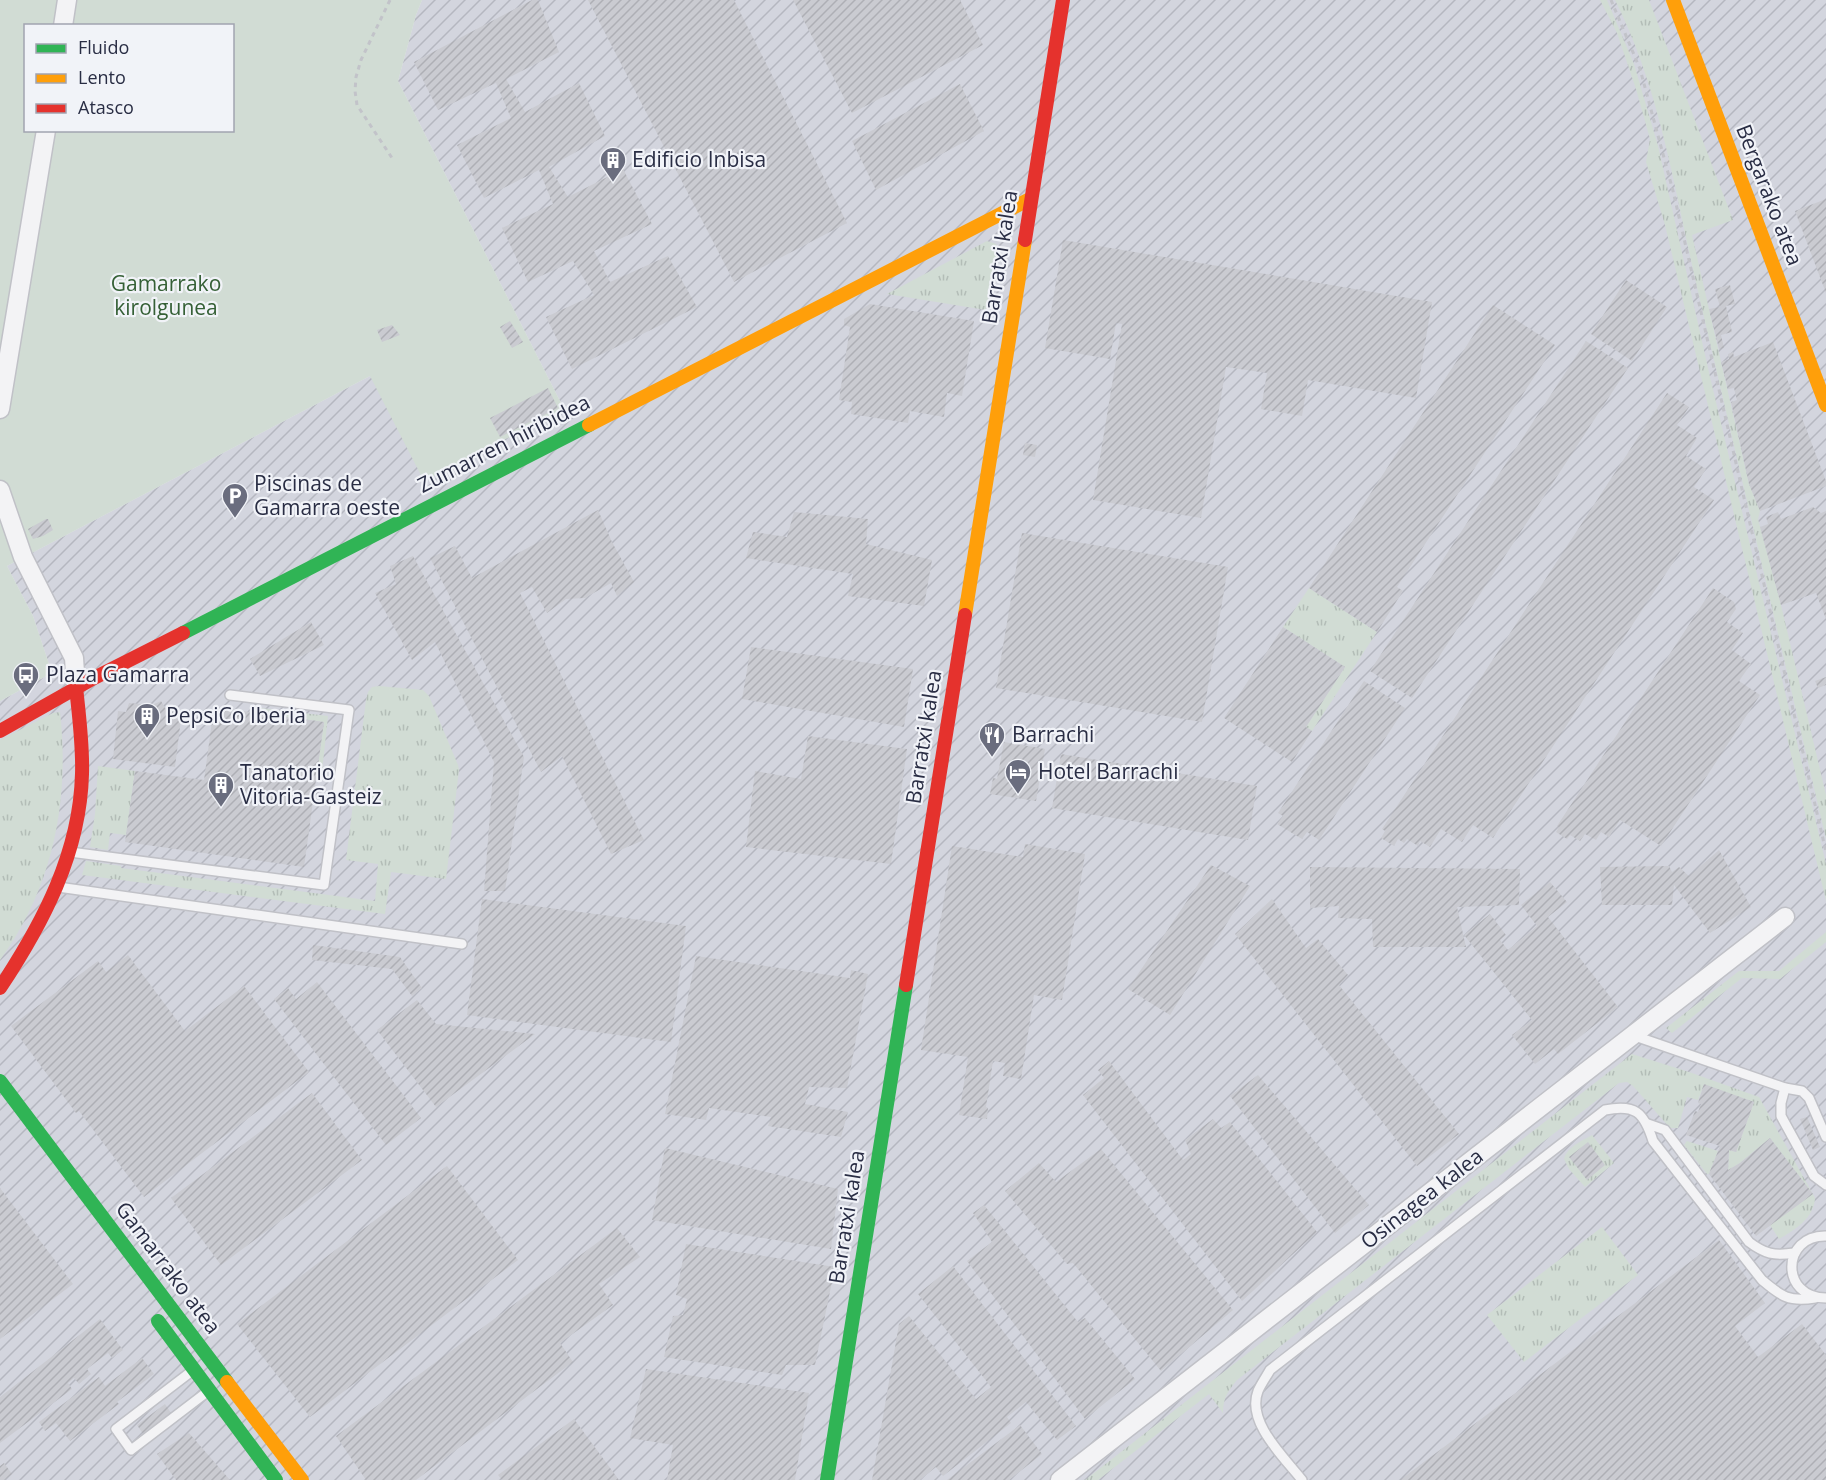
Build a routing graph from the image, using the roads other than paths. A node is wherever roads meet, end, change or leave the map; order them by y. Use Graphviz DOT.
graph roads {
  1 [pos="67,0"];
  2 [pos="1063,0"];
  3 [pos="1673,0"];
  4 [pos="63,24"];
  5 [pos="46,132"];
  6 [pos="1030,199"];
  7 [pos="1826,405"];
  8 [pos="0,409"];
  9 [pos="0,490"];
  10 [pos="76,687"];
  11 [pos="230,695"];
  12 [pos="0,731"];
  13 [pos="70,852"];
  14 [pos="58,887"];
  15 [pos="1785,917"];
  16 [pos="462,944"];
  17 [pos="0,988"];
  18 [pos="1632,1035"];
  19 [pos="0,1081"];
  20 [pos="1785,1088"];
  21 [pos="1648,1124"];
  22 [pos="1826,1137"];
  23 [pos="1826,1185"];
  24 [pos="1826,1236"];
  25 [pos="1794,1253"];
  26 [pos="1815,1298"];
  27 [pos="1826,1298"];
  28 [pos="152,1313"];
  29 [pos="194,1369"];
  30 [pos="210,1390"];
  31 [pos="276,1480"];
  32 [pos="302,1480"];
  33 [pos="827,1480"];
  34 [pos="1060,1480"];
  35 [pos="1302,1480"];
  1 -- 4 [label="street"];
  2 -- 6 [label="street, Barratxi kalea"];
  3 -- 7 [label="street, Bergarako atea"];
  5 -- 8 [label="street"];
  6 -- 10 [label="street, Zumarren hiribidea"];
  6 -- 33 [label="street, Barratxi kalea"];
  9 -- 10 [label="street"];
  10 -- 12 [label="street, Zumarren hiribidea"];
  10 -- 13 [label="street"];
  11 -- 13 [label="lane"];
  13 -- 14 [label="street"];
  14 -- 16 [label="lane"];
  14 -- 17 [label="street"];
  15 -- 18 [label="street, Osinagea kalea"];
  18 -- 20 [label="lane"];
  18 -- 34 [label="street, Osinagea kalea"];
  19 -- 32 [label="street, Gamarrako atea"];
  20 -- 22 [label="lane"];
  20 -- 23 [label="lane"];
  21 -- 25 [label="lane"];
  21 -- 26 [label="lane"];
  21 -- 35 [label="lane"];
  24 -- 25 [label="lane"];
  25 -- 26 [label="lane"];
  26 -- 27 [label="lane"];
  28 -- 29 [label="street, Gamarrako atea"];
  29 -- 30 [label="street, Gamarrako atea"];
  29 -- 30 [label="lane"];
  30 -- 31 [label="street, Gamarrako atea"];
}
